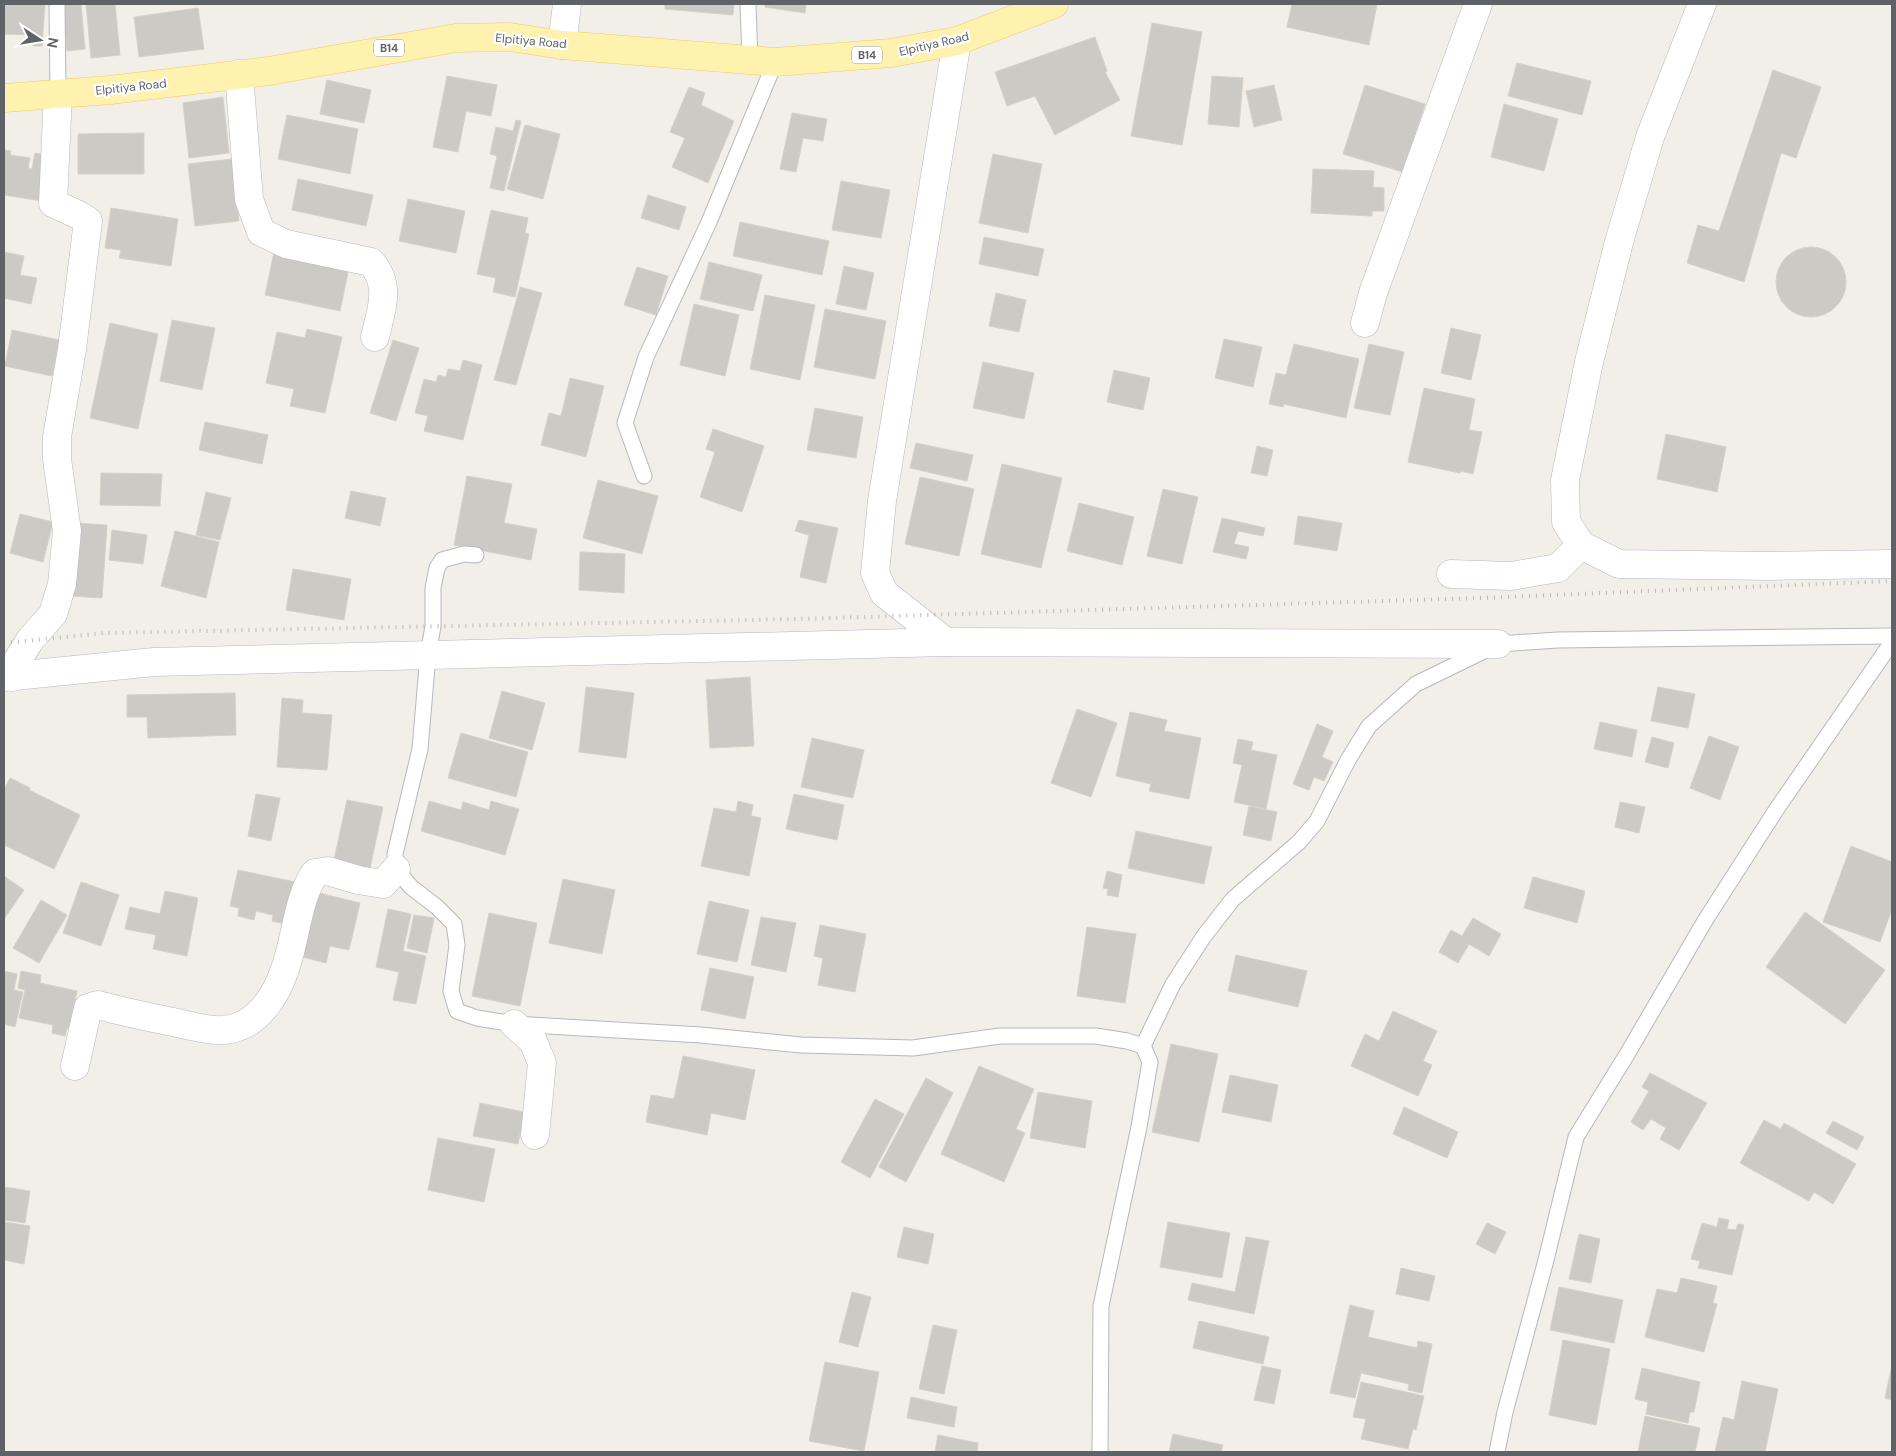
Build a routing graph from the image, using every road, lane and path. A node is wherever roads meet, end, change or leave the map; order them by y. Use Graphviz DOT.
graph roads {
  1 [pos="57,4"];
  2 [pos="567,4"];
  3 [pos="748,4"];
  4 [pos="1054,4"];
  5 [pos="1478,4"];
  6 [pos="1702,4"];
  7 [pos="957,41"];
  8 [pos="562,45"];
  9 [pos="763,62"];
  10 [pos="240,74"];
  11 [pos="58,94"];
  12 [pos="4,98"];
  13 [pos="1365,323"];
  14 [pos="375,337"];
  15 [pos="644,476"];
  16 [pos="1581,545"];
  17 [pos="476,555"];
  18 [pos="1890,564"];
  19 [pos="1450,574"];
  20 [pos="1892,636"];
  21 [pos="946,642"];
  22 [pos="1892,642"];
  23 [pos="1498,644"];
  24 [pos="428,655"];
  25 [pos="8,677"];
  26 [pos="396,869"];
  27 [pos="514,1024"];
  28 [pos="1143,1046"];
  29 [pos="75,1066"];
  30 [pos="535,1134"];
  31 [pos="1100,1452"];
  32 [pos="1496,1452"];
  1 -- 11 [label="lane"];
  2 -- 8 [label="street"];
  3 -- 9 [label="lane"];
  4 -- 7 [label="main road, Elpitiya Road / B14"];
  5 -- 13 [label="street"];
  6 -- 16 [label="street"];
  7 -- 9 [label="main road, Elpitiya Road / B14"];
  7 -- 21 [label="street"];
  8 -- 9 [label="main road, Elpitiya Road / B14"];
  8 -- 10 [label="main road, Elpitiya Road / B14"];
  9 -- 15 [label="lane"];
  10 -- 11 [label="main road, Elpitiya Road / B14"];
  10 -- 14 [label="street"];
  11 -- 12 [label="main road, Elpitiya Road / B14"];
  11 -- 25 [label="street"];
  16 -- 18 [label="street"];
  16 -- 19 [label="street"];
  17 -- 24 [label="lane"];
  20 -- 23 [label="lane"];
  21 -- 23 [label="street"];
  21 -- 24 [label="street"];
  22 -- 32 [label="lane"];
  23 -- 28 [label="lane"];
  24 -- 25 [label="street"];
  24 -- 26 [label="lane"];
  26 -- 27 [label="lane"];
  26 -- 29 [label="street"];
  27 -- 28 [label="lane"];
  27 -- 30 [label="street"];
  28 -- 31 [label="lane"];
}
